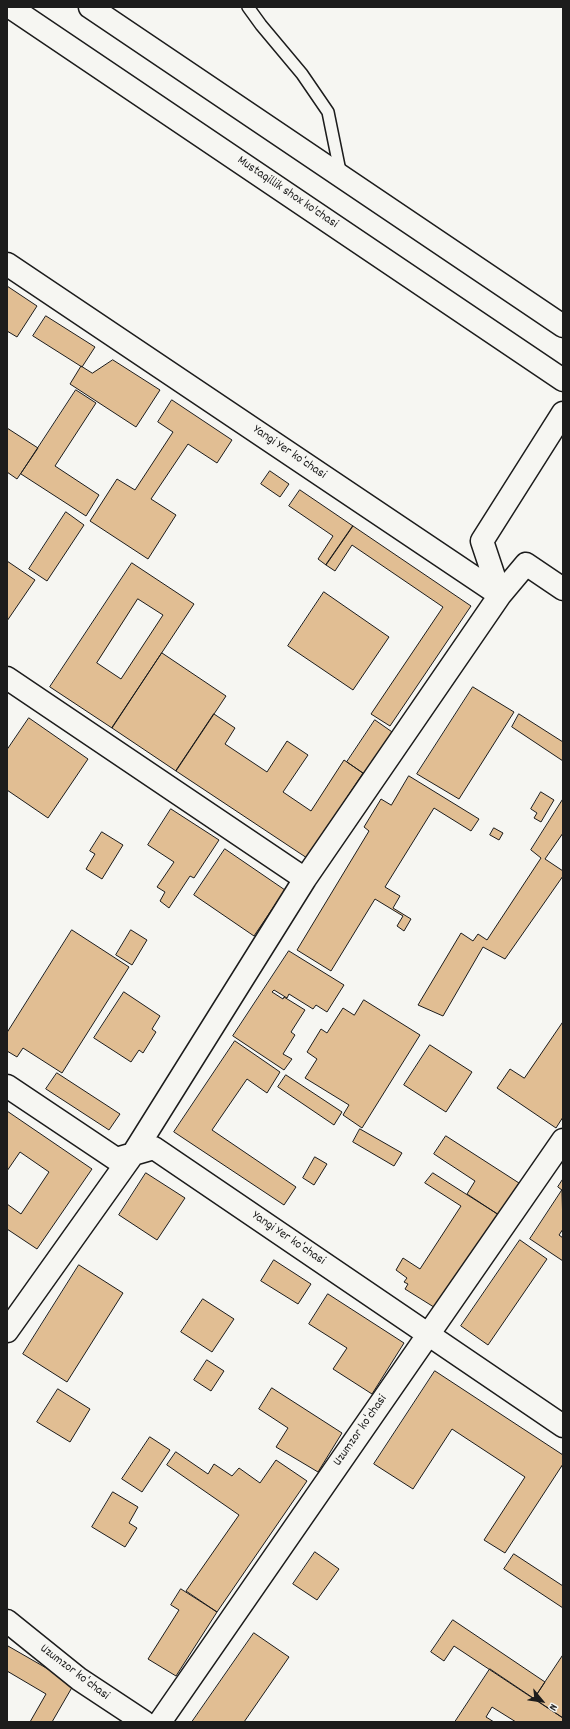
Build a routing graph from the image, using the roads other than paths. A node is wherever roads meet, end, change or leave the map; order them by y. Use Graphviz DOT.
graph roads {
  1 [pos="10,7"];
  2 [pos="90,7"];
  3 [pos="248,7"];
  4 [pos="341,176"];
  5 [pos="7,264"];
  6 [pos="563,326"];
  7 [pos="563,380"];
  8 [pos="563,413"];
  9 [pos="563,589"];
  10 [pos="500,595"];
  11 [pos="7,678"];
  12 [pos="305,879"];
  13 [pos="7,1086"];
  14 [pos="563,1140"];
  15 [pos="133,1154"];
  16 [pos="7,1331"];
  17 [pos="428,1334"];
  18 [pos="563,1426"];
  19 [pos="7,1621"];
  20 [pos="144,1722"];
  21 [pos="160,1722"];
  1 -- 7 [label="street, Mustaqillik shox ko'chasi"];
  2 -- 4 [label="street"];
  3 -- 4 [label="lane"];
  4 -- 6 [label="street"];
  5 -- 10 [label="street, Yangi Yer koʻchasi"];
  8 -- 10 [label="street"];
  9 -- 10 [label="street"];
  10 -- 12 [label="street"];
  11 -- 12 [label="street"];
  12 -- 15 [label="street"];
  13 -- 15 [label="street, Yangi Yer koʻchasi"];
  14 -- 17 [label="street, Uzumzor koʻchasi"];
  15 -- 16 [label="street"];
  15 -- 17 [label="street, Yangi Yer koʻchasi"];
  17 -- 18 [label="street, Yangi Yer koʻchasi"];
  17 -- 21 [label="street, Uzumzor koʻchasi"];
  19 -- 20 [label="street, Uzumzor koʻchasi"];
}
